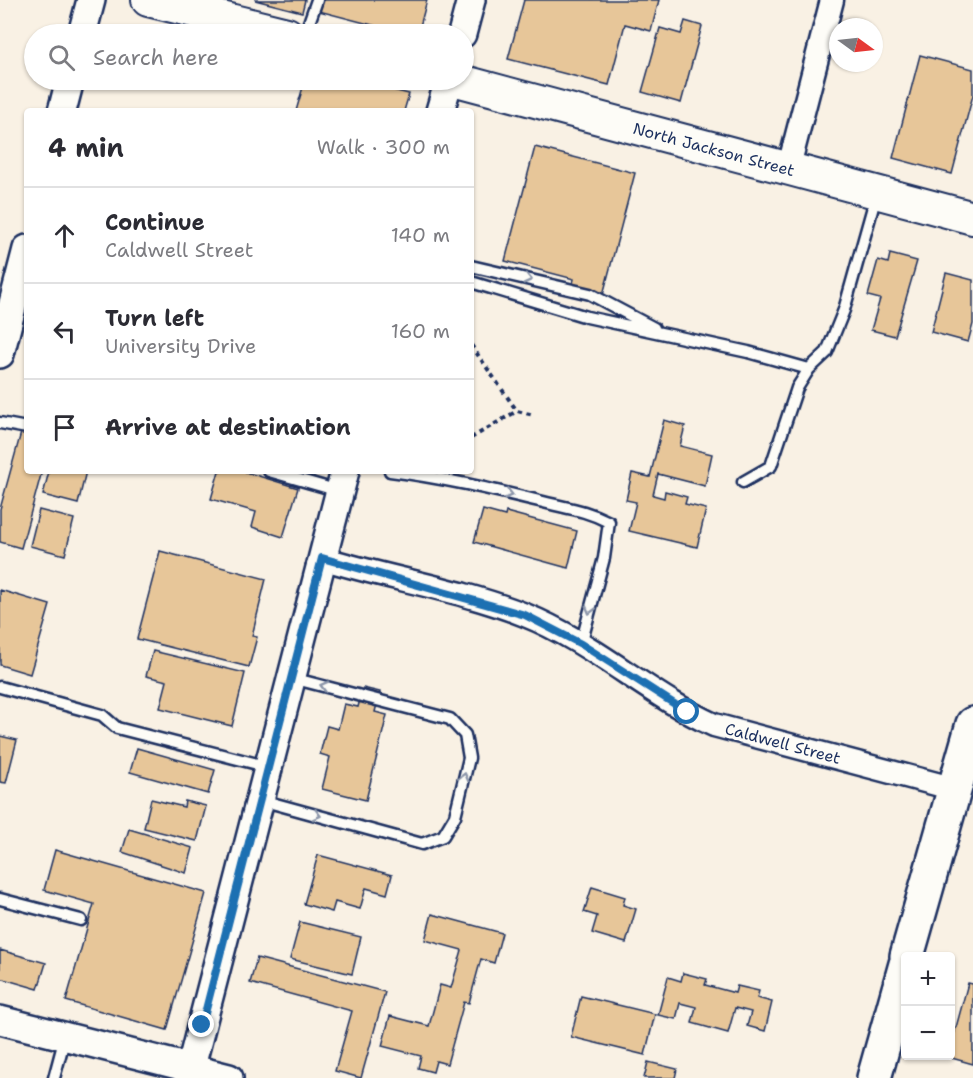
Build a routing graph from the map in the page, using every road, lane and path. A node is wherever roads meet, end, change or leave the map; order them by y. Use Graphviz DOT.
graph roads {
  1 [pos="91,0"];
  2 [pos="147,0"];
  3 [pos="317,0"];
  4 [pos="471,0"];
  5 [pos="832,0"];
  6 [pos="85,24"];
  7 [pos="246,24"];
  8 [pos="309,24"];
  9 [pos="465,24"];
  10 [pos="474,85"];
  11 [pos="67,90"];
  12 [pos="446,90"];
  13 [pos="63,108"];
  14 [pos="441,108"];
  15 [pos="788,170"];
  16 [pos="877,193"];
  17 [pos="973,218"];
  18 [pos="24,261"];
  19 [pos="474,267"];
  20 [pos="474,283"];
  21 [pos="664,334"];
  22 [pos="474,349"];
  23 [pos="0,354"];
  24 [pos="809,369"];
  25 [pos="517,411"];
  26 [pos="534,415"];
  27 [pos="0,423"];
  28 [pos="24,427"];
  29 [pos="474,436"];
  30 [pos="291,474"];
  31 [pos="414,474"];
  32 [pos="342,481"];
  33 [pos="743,483"];
  34 [pos="322,558"];
  35 [pos="581,644"];
  36 [pos="292,678"];
  37 [pos="0,687"];
  38 [pos="973,724"];
  39 [pos="269,767"];
  40 [pos="955,789"];
  41 [pos="260,800"];
  42 [pos="0,898"];
  43 [pos="81,920"];
  44 [pos="909,952"];
  45 [pos="901,981"];
  46 [pos="0,1020"];
  47 [pos="65,1036"];
  48 [pos="190,1073"];
  49 [pos="54,1078"];
  50 [pos="229,1078"];
  51 [pos="874,1078"];
  1 -- 6 [label="street"];
  2 -- 7 [label="main road"];
  3 -- 8 [label="lane"];
  4 -- 9 [label="street"];
  5 -- 15 [label="street"];
  10 -- 15 [label="main road, North Jackson Street"];
  11 -- 13 [label="street"];
  12 -- 14 [label="street"];
  15 -- 16 [label="main road, North Jackson Street"];
  16 -- 17 [label="main road, North Jackson Street"];
  16 -- 24 [label="lane"];
  18 -- 23 [label="street"];
  19 -- 21 [label="lane, one-way"];
  20 -- 21 [label="lane"];
  21 -- 24 [label="lane"];
  22 -- 25 [label="path"];
  24 -- 33 [label="lane"];
  25 -- 26 [label="path"];
  25 -- 29 [label="path"];
  27 -- 28 [label="lane"];
  30 -- 32 [label="lane"];
  31 -- 35 [label="lane, one-way"];
  32 -- 34 [label="street"];
  34 -- 35 [label="street, Caldwell Street"];
  34 -- 36 [label="street"];
  35 -- 40 [label="street, Caldwell Street"];
  36 -- 39 [label="street"];
  41 -- 36 [label="lane, one-way"];
  37 -- 39 [label="lane"];
  38 -- 40 [label="main road"];
  39 -- 41 [label="street"];
  40 -- 44 [label="main road"];
  41 -- 48 [label="street"];
  42 -- 43 [label="lane"];
  45 -- 51 [label="main road"];
  46 -- 47 [label="street"];
  47 -- 48 [label="street"];
  47 -- 49 [label="lane"];
  48 -- 50 [label="street"];
}
